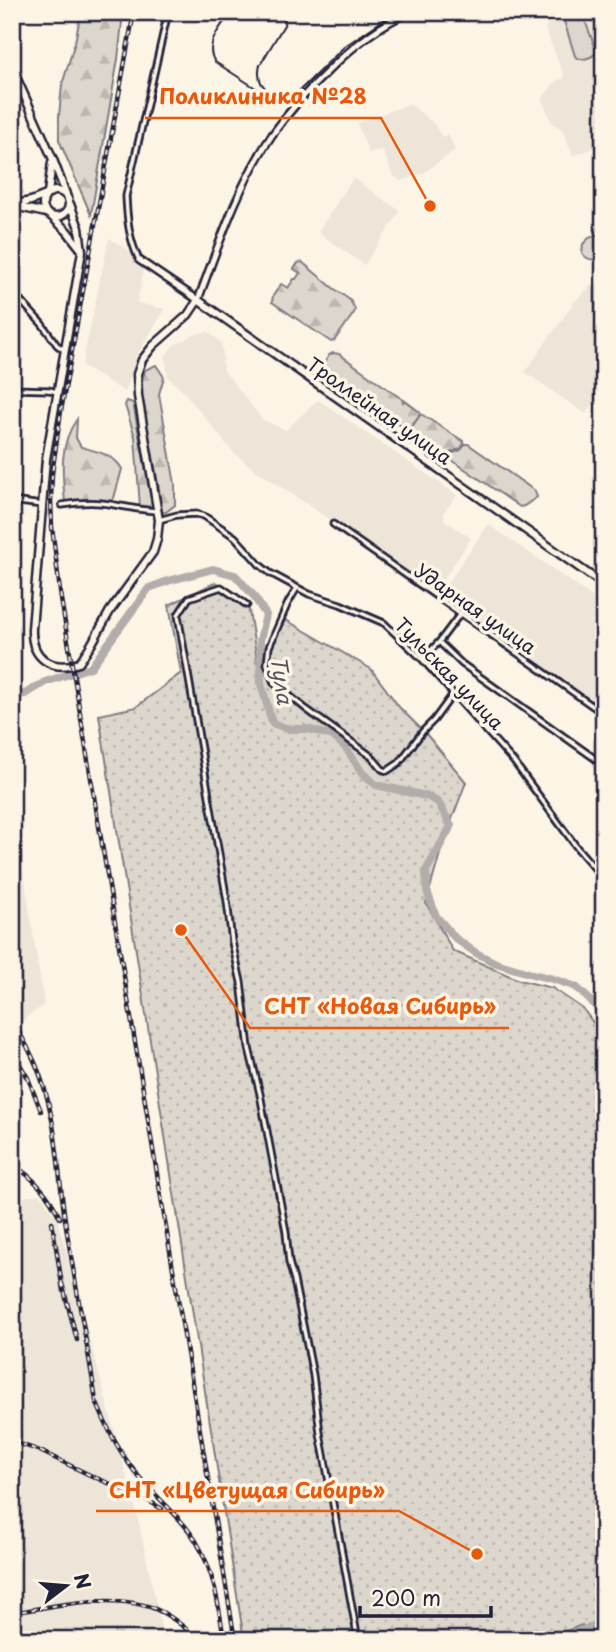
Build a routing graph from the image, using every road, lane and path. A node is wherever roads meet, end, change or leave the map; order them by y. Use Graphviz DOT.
graph roads {
  1 [pos="168,12"];
  2 [pos="410,12"];
  3 [pos="12,68"];
  4 [pos="52,157"];
  5 [pos="47,194"];
  6 [pos="66,194"];
  7 [pos="70,204"];
  8 [pos="12,205"];
  9 [pos="48,215"];
  10 [pos="82,251"];
  11 [pos="139,260"];
  12 [pos="12,291"];
  13 [pos="198,300"];
  14 [pos="64,351"];
  15 [pos="12,388"];
  16 [pos="57,393"];
  17 [pos="12,501"];
  18 [pos="42,505"];
  19 [pos="62,505"];
  20 [pos="158,511"];
  21 [pos="159,520"];
  22 [pos="333,524"];
  23 [pos="604,585"];
  24 [pos="297,588"];
  25 [pos="247,605"];
  26 [pos="460,614"];
  27 [pos="439,642"];
  28 [pos="422,659"];
  29 [pos="453,694"];
  30 [pos="604,714"];
  31 [pos="604,765"];
  32 [pos="604,879"];
  33 [pos="358,1640"];
  1 -- 11 [label="street"];
  2 -- 13 [label="main road"];
  3 -- 4 [label="main road"];
  4 -- 5 [label="main road"];
  4 -- 6 [label="main road"];
  5 -- 6 [label="main road"];
  5 -- 8 [label="main road"];
  5 -- 9 [label="main road"];
  6 -- 7 [label="main road"];
  7 -- 9 [label="main road"];
  7 -- 10 [label="main road"];
  8 -- 9 [label="main road"];
  9 -- 10 [label="main road"];
  10 -- 14 [label="main road"];
  11 -- 13 [label="main road, Троллейная улица"];
  12 -- 14 [label="street"];
  13 -- 20 [label="main road"];
  13 -- 23 [label="main road, Троллейная улица"];
  14 -- 16 [label="main road"];
  15 -- 16 [label="street"];
  16 -- 18 [label="main road"];
  17 -- 18 [label="street"];
  18 -- 21 [label="main road"];
  19 -- 20 [label="street"];
  20 -- 21 [label="main road"];
  21 -- 24 [label="street, Тульская улица"];
  22 -- 26 [label="street, Ударная улица"];
  24 -- 28 [label="street, Тульская улица"];
  24 -- 29 [label="street"];
  25 -- 33 [label="street"];
  26 -- 27 [label="street"];
  26 -- 30 [label="street, Ударная улица"];
  27 -- 28 [label="street"];
  27 -- 31 [label="street"];
  28 -- 29 [label="street, Тульская улица"];
  29 -- 32 [label="street, Тульская улица"];
}
